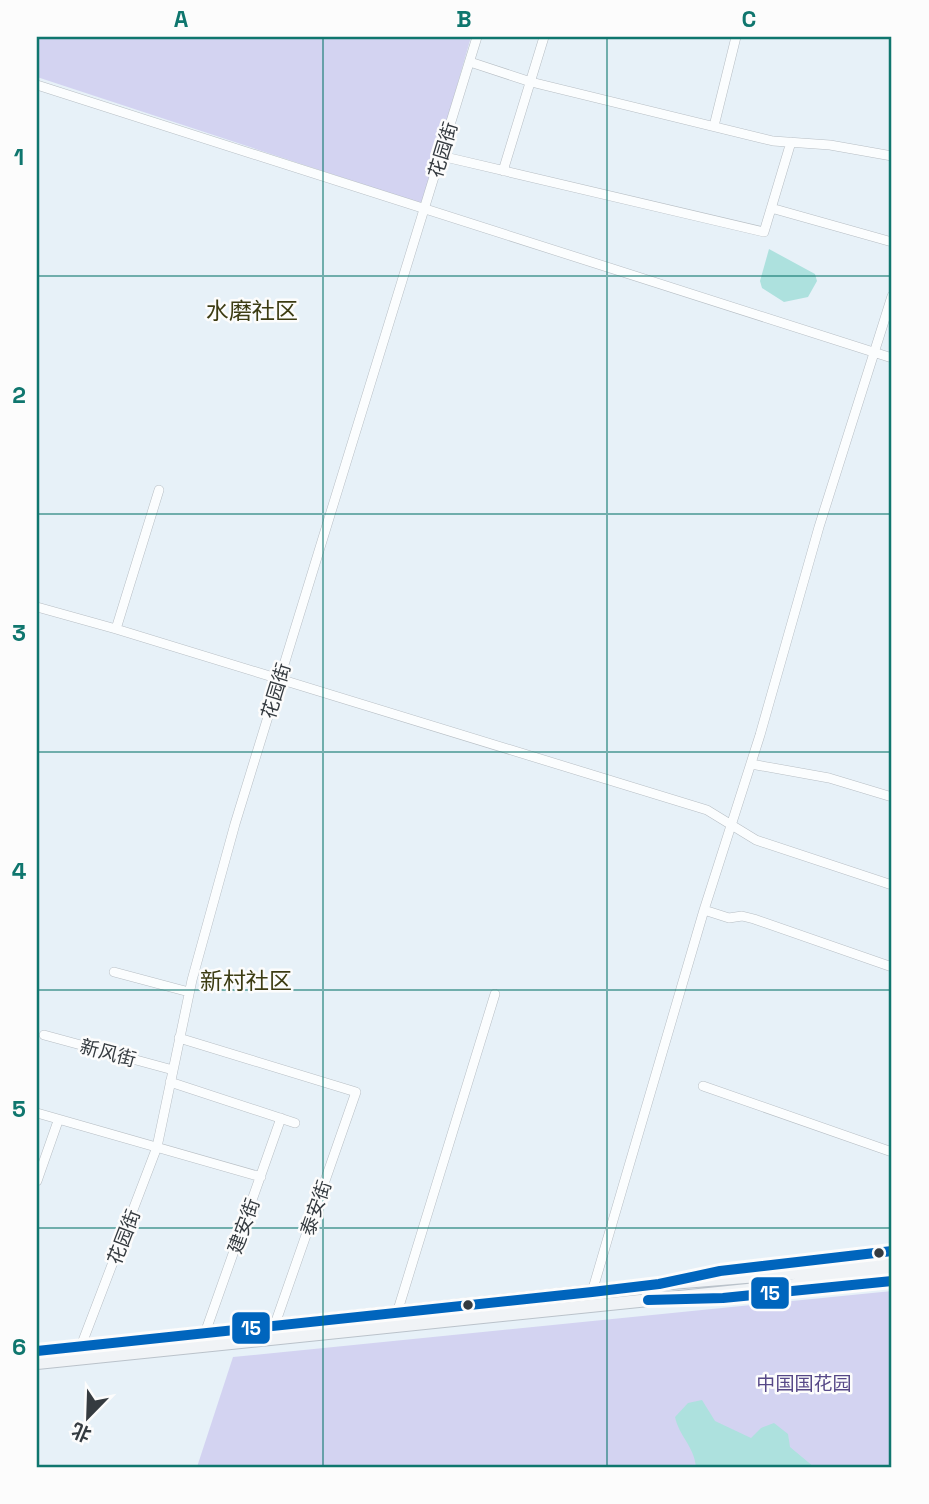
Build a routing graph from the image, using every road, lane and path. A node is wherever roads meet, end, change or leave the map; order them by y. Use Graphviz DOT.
graph roads {
  1 [pos="477,37"];
  2 [pos="544,37"];
  3 [pos="736,37"];
  4 [pos="470,62"];
  5 [pos="531,82"];
  6 [pos="37,85"];
  7 [pos="714,126"];
  8 [pos="791,142"];
  9 [pos="441,156"];
  10 [pos="892,156"];
  11 [pos="503,171"];
  12 [pos="771,208"];
  13 [pos="425,209"];
  14 [pos="892,242"];
  15 [pos="891,302"];
  16 [pos="875,353"];
  17 [pos="892,358"];
  18 [pos="159,490"];
  19 [pos="37,607"];
  20 [pos="116,629"];
  21 [pos="280,678"];
  22 [pos="751,764"];
  23 [pos="892,797"];
  24 [pos="732,824"];
  25 [pos="892,886"];
  26 [pos="704,910"];
  27 [pos="892,967"];
  28 [pos="114,972"];
  29 [pos="189,992"];
  30 [pos="495,994"];
  31 [pos="44,1035"];
  32 [pos="180,1038"];
  33 [pos="173,1070"];
  34 [pos="170,1082"];
  35 [pos="703,1086"];
  36 [pos="37,1113"];
  37 [pos="281,1118"];
  38 [pos="58,1121"];
  39 [pos="295,1122"];
  40 [pos="157,1147"];
  41 [pos="892,1152"];
  42 [pos="261,1177"];
  43 [pos="37,1181"];
  44 [pos="892,1251"];
  45 [pos="892,1265"];
  46 [pos="892,1275"];
  47 [pos="892,1281"];
  48 [pos="659,1284"];
  49 [pos="592,1292"];
  50 [pos="661,1299"];
  51 [pos="397,1313"];
  52 [pos="275,1324"];
  53 [pos="349,1324"];
  54 [pos="205,1334"];
  55 [pos="81,1346"];
  56 [pos="37,1351"];
  57 [pos="37,1363"];
  1 -- 4 [label="street, 花园街"];
  2 -- 5 [label="street"];
  3 -- 7 [label="street"];
  4 -- 5 [label="street"];
  4 -- 9 [label="street, 花园街"];
  5 -- 7 [label="street"];
  5 -- 11 [label="street"];
  6 -- 13 [label="street"];
  7 -- 8 [label="street"];
  8 -- 10 [label="street"];
  8 -- 12 [label="street"];
  9 -- 11 [label="street"];
  9 -- 13 [label="street, 花园街"];
  11 -- 12 [label="street"];
  12 -- 14 [label="street"];
  13 -- 16 [label="street"];
  13 -- 21 [label="street, 花园街"];
  15 -- 16 [label="street"];
  16 -- 17 [label="street"];
  16 -- 22 [label="street"];
  18 -- 20 [label="street"];
  19 -- 20 [label="street"];
  20 -- 21 [label="street"];
  21 -- 24 [label="street"];
  21 -- 29 [label="street, 花园街"];
  22 -- 23 [label="street"];
  22 -- 24 [label="street"];
  24 -- 25 [label="street"];
  24 -- 26 [label="street"];
  26 -- 27 [label="street"];
  26 -- 49 [label="street"];
  28 -- 29 [label="street"];
  29 -- 32 [label="street, 花园街"];
  30 -- 51 [label="street"];
  31 -- 33 [label="street, 新风街"];
  32 -- 33 [label="street, 花园街"];
  32 -- 52 [label="street, 泰安街"];
  33 -- 34 [label="street, 花园街"];
  34 -- 37 [label="street"];
  34 -- 40 [label="street, 花园街"];
  35 -- 41 [label="street"];
  36 -- 38 [label="street"];
  37 -- 39 [label="street"];
  37 -- 42 [label="street, 建安街"];
  38 -- 40 [label="street"];
  38 -- 43 [label="street"];
  40 -- 42 [label="street"];
  40 -- 55 [label="street, 花园街"];
  42 -- 54 [label="street, 建安街"];
  44 -- 48 [label="main road"];
  45 -- 48 [label="main road"];
  46 -- 50 [label="main road"];
  47 -- 50 [label="main road"];
  48 -- 49 [label="main road"];
  49 -- 51 [label="main road"];
  50 -- 53 [label="main road"];
  51 -- 53 [label="main road"];
  52 -- 53 [label="main road"];
  52 -- 54 [label="main road"];
  53 -- 57 [label="main road"];
  54 -- 55 [label="main road"];
  55 -- 56 [label="main road"];
}
